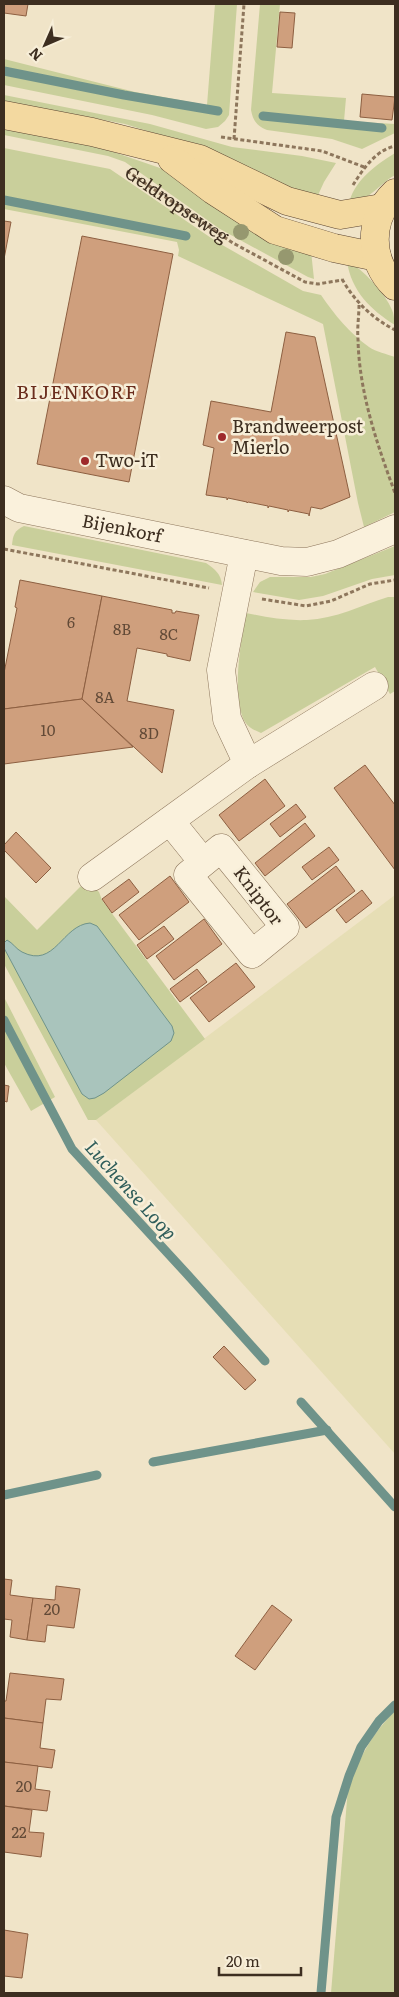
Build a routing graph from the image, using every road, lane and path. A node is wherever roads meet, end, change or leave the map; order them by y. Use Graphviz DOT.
graph roads {
  1 [pos="244,4"];
  2 [pos="4,115"];
  3 [pos="157,148"];
  4 [pos="364,167"];
  5 [pos="123,168"];
  6 [pos="389,201"];
  7 [pos="377,257"];
  8 [pos="342,280"];
  9 [pos="395,286"];
  10 [pos="359,305"];
  11 [pos="395,493"];
  12 [pos="4,500"];
  13 [pos="395,529"];
  14 [pos="4,549"];
  15 [pos="244,554"];
  16 [pos="395,580"];
  17 [pos="236,593"];
  18 [pos="374,686"];
  19 [pos="248,764"];
  20 [pos="170,821"];
  21 [pos="203,862"];
  22 [pos="92,876"];
  1 -- 4 [label="path"];
  2 -- 3 [label="main road, Geldropseweg"];
  3 -- 6 [label="main road, Geldropseweg"];
  3 -- 7 [label="main road, Geldropseweg"];
  5 -- 8 [label="path, Geldropseweg"];
  6 -- 7 [label="main road"];
  7 -- 9 [label="main road"];
  10 -- 11 [label="path"];
  12 -- 15 [label="street, Bijenkorf"];
  13 -- 15 [label="street, Bijenkorf"];
  14 -- 17 [label="path"];
  15 -- 17 [label="street"];
  16 -- 17 [label="path"];
  17 -- 19 [label="street"];
  18 -- 19 [label="street"];
  19 -- 20 [label="street"];
  20 -- 21 [label="street"];
  20 -- 22 [label="street"];
}
